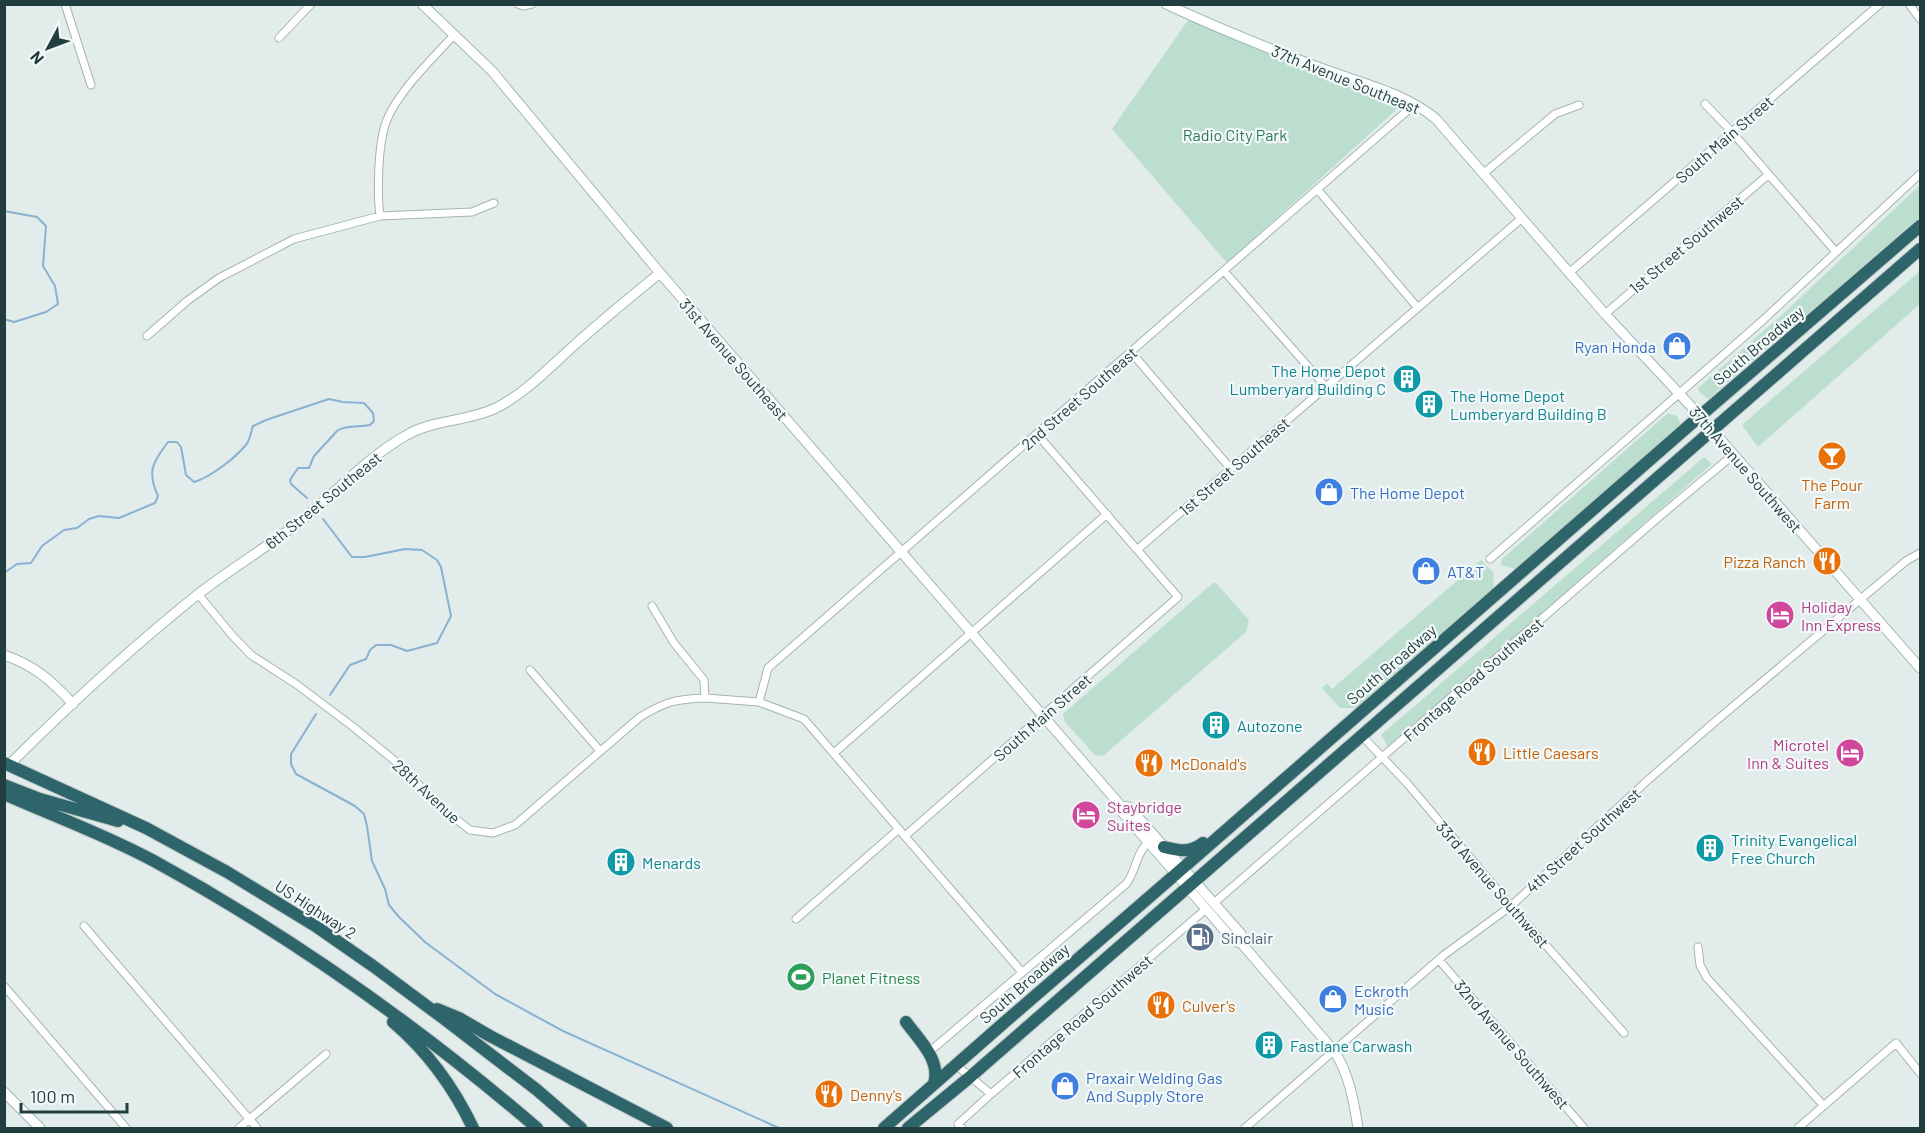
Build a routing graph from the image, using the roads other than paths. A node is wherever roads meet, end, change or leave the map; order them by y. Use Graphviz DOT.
graph roads {
  1 [pos="65,4"];
  2 [pos="311,4"];
  3 [pos="422,4"];
  4 [pos="518,4"];
  5 [pos="532,4"];
  6 [pos="1166,4"];
  7 [pos="1880,4"];
  8 [pos="1909,4"];
  9 [pos="1920,18"];
  10 [pos="455,34"];
  11 [pos="279,38"];
  12 [pos="91,85"];
  13 [pos="1415,104"];
  14 [pos="1705,104"];
  15 [pos="1579,105"];
  16 [pos="1732,132"];
  17 [pos="1484,173"];
  18 [pos="1920,174"];
  19 [pos="1768,175"];
  20 [pos="1318,190"];
  21 [pos="494,203"];
  22 [pos="380,216"];
  23 [pos="1522,218"];
  24 [pos="1920,226"];
  25 [pos="1920,240"];
  26 [pos="1920,249"];
  27 [pos="1836,252"];
  28 [pos="1224,271"];
  29 [pos="660,273"];
  30 [pos="1569,273"];
  31 [pos="1890,275"];
  32 [pos="1417,307"];
  33 [pos="1605,314"];
  34 [pos="147,336"];
  35 [pos="1131,352"];
  36 [pos="1326,387"];
  37 [pos="1678,394"];
  38 [pos="1700,416"];
  39 [pos="1713,431"];
  40 [pos="1037,434"];
  41 [pos="1733,455"];
  42 [pos="1231,469"];
  43 [pos="1107,514"];
  44 [pos="1138,549"];
  45 [pos="902,552"];
  46 [pos="1920,553"];
  47 [pos="1490,559"];
  48 [pos="1509,583"];
  49 [pos="198,594"];
  50 [pos="1861,599"];
  51 [pos="652,606"];
  52 [pos="972,633"];
  53 [pos="1450,635"];
  54 [pos="4,655"];
  55 [pos="1920,668"];
  56 [pos="530,670"];
  57 [pos="1420,683"];
  58 [pos="705,698"];
  59 [pos="759,702"];
  60 [pos="73,704"];
  61 [pos="1044,716"];
  62 [pos="1346,725"];
  63 [pos="1362,736"];
  64 [pos="600,751"];
  65 [pos="834,753"];
  66 [pos="1383,757"];
  67 [pos="6,767"];
  68 [pos="1285,779"];
  69 [pos="4,785"];
  70 [pos="4,794"];
  71 [pos="1121,806"];
  72 [pos="1234,824"];
  73 [pos="146,828"];
  74 [pos="899,829"];
  75 [pos="905,836"];
  76 [pos="1242,839"];
  77 [pos="1148,842"];
  78 [pos="1164,846"];
  79 [pos="1186,878"];
  80 [pos="1210,906"];
  81 [pos="1511,906"];
  82 [pos="796,919"];
  83 [pos="84,926"];
  84 [pos="1698,947"];
  85 [pos="1439,960"];
  86 [pos="1022,971"];
  87 [pos="341,975"];
  88 [pos="6,991"];
  89 [pos="424,1004"];
  90 [pos="906,1022"];
  91 [pos="1624,1033"];
  92 [pos="935,1047"];
  93 [pos="1334,1051"];
  94 [pos="326,1054"];
  95 [pos="956,1065"];
  96 [pos="1920,1073"];
  97 [pos="970,1077"];
  98 [pos="929,1089"];
  99 [pos="4,1092"];
  100 [pos="991,1094"];
  101 [pos="1824,1106"];
  102 [pos="249,1120"];
  103 [pos="961,1126"];
  104 [pos="40,1128"];
  105 [pos="126,1128"];
  106 [pos="239,1128"];
  107 [pos="257,1128"];
  108 [pos="473,1128"];
  109 [pos="537,1128"];
  110 [pos="581,1128"];
  111 [pos="667,1128"];
  112 [pos="876,1128"];
  113 [pos="884,1128"];
  114 [pos="908,1128"];
  115 [pos="1245,1128"];
  116 [pos="1358,1128"];
  117 [pos="1584,1128"];
  118 [pos="1798,1128"];
  1 -- 12 [label="street"];
  2 -- 11 [label="street"];
  3 -- 10 [label="street, 31st Avenue Southeast"];
  4 -- 5 [label="street"];
  6 -- 13 [label="street, 37th Avenue Southeast"];
  7 -- 16 [label="street, South Main Street"];
  8 -- 9 [label="street"];
  10 -- 22 [label="street"];
  10 -- 29 [label="street, 31st Avenue Southeast"];
  13 -- 17 [label="street, 37th Avenue Southeast"];
  13 -- 20 [label="street, 2nd Street Southeast"];
  14 -- 16 [label="street"];
  15 -- 17 [label="street"];
  16 -- 19 [label="street"];
  16 -- 30 [label="street, South Main Street"];
  17 -- 23 [label="street, 37th Avenue Southeast"];
  18 -- 27 [label="street"];
  19 -- 27 [label="street"];
  19 -- 33 [label="street, 1st Street Southwest"];
  20 -- 28 [label="street, 2nd Street Southeast"];
  20 -- 32 [label="street"];
  21 -- 22 [label="street"];
  22 -- 34 [label="street"];
  23 -- 30 [label="street, 37th Avenue Southeast"];
  23 -- 32 [label="street, 1st Street Southeast"];
  24 -- 38 [label="highway, South Broadway"];
  25 -- 31 [label="highway"];
  26 -- 31 [label="highway, South Broadway"];
  27 -- 37 [label="street"];
  28 -- 35 [label="street, 2nd Street Southeast"];
  28 -- 36 [label="street"];
  29 -- 45 [label="street, 31st Avenue Southeast"];
  29 -- 49 [label="street, 6th Street Southeast"];
  30 -- 33 [label="street, 37th Avenue Southwest"];
  31 -- 39 [label="highway, South Broadway"];
  32 -- 36 [label="street, 1st Street Southeast"];
  33 -- 37 [label="street, 37th Avenue Southwest"];
  35 -- 40 [label="street, 2nd Street Southeast"];
  35 -- 42 [label="street"];
  36 -- 42 [label="street, 1st Street Southeast"];
  37 -- 38 [label="street, 37th Avenue Southwest"];
  37 -- 47 [label="street"];
  38 -- 39 [label="street, 37th Avenue Southwest"];
  38 -- 48 [label="highway, South Broadway"];
  39 -- 41 [label="street, 37th Avenue Southwest"];
  39 -- 57 [label="highway, South Broadway"];
  40 -- 43 [label="street"];
  40 -- 45 [label="street, 2nd Street Southeast"];
  41 -- 50 [label="street, 37th Avenue Southwest"];
  41 -- 66 [label="street, Frontage Road Southwest"];
  42 -- 44 [label="street, 1st Street Southeast"];
  43 -- 44 [label="street"];
  43 -- 52 [label="street"];
  44 -- 61 [label="street, South Main Street"];
  45 -- 52 [label="street, 31st Avenue Southeast"];
  45 -- 59 [label="street, 2nd Street Southeast"];
  46 -- 50 [label="street, 4th Street Southwest"];
  48 -- 53 [label="highway, South Broadway"];
  48 -- 57 [label="highway"];
  49 -- 60 [label="street, 6th Street Southeast"];
  49 -- 64 [label="street, 28th Avenue"];
  50 -- 55 [label="street, 37th Avenue Southwest"];
  50 -- 81 [label="street, 4th Street Southwest"];
  51 -- 58 [label="street"];
  52 -- 61 [label="street, 31st Avenue Southeast"];
  52 -- 65 [label="street"];
  53 -- 62 [label="highway, South Broadway"];
  53 -- 63 [label="highway"];
  54 -- 60 [label="street"];
  56 -- 64 [label="street"];
  57 -- 63 [label="highway, South Broadway"];
  58 -- 59 [label="street, 28th Avenue"];
  58 -- 64 [label="street, 28th Avenue"];
  59 -- 65 [label="street, 28th Avenue"];
  60 -- 67 [label="street, 6th Street Southeast"];
  61 -- 71 [label="street, 31st Avenue Southeast"];
  61 -- 75 [label="street, South Main Street"];
  62 -- 68 [label="highway, South Broadway"];
  62 -- 76 [label="highway"];
  63 -- 66 [label="street, 33rd Avenue Southwest"];
  63 -- 76 [label="highway, South Broadway"];
  65 -- 74 [label="street, 28th Avenue"];
  66 -- 80 [label="street, Frontage Road Southwest"];
  66 -- 81 [label="street, 33rd Avenue Southwest"];
  67 -- 73 [label="highway, US Highway 2"];
  68 -- 72 [label="highway, South Broadway"];
  68 -- 79 [label="highway"];
  69 -- 73 [label="highway"];
  70 -- 87 [label="highway"];
  71 -- 77 [label="street"];
  71 -- 78 [label="street"];
  72 -- 78 [label="highway"];
  72 -- 79 [label="highway, South Broadway"];
  73 -- 89 [label="highway, US Highway 2"];
  74 -- 75 [label="street, 28th Avenue"];
  74 -- 82 [label="street"];
  75 -- 86 [label="street, 28th Avenue"];
  76 -- 79 [label="highway, South Broadway"];
  77 -- 79 [label="street"];
  77 -- 86 [label="street"];
  78 -- 79 [label="street"];
  79 -- 80 [label="street"];
  79 -- 95 [label="highway, South Broadway"];
  79 -- 97 [label="highway, South Broadway"];
  80 -- 93 [label="street"];
  80 -- 100 [label="street, Frontage Road Southwest"];
  81 -- 85 [label="street, 4th Street Southwest"];
  81 -- 91 [label="street, 33rd Avenue Southwest"];
  83 -- 102 [label="street"];
  84 -- 101 [label="street"];
  85 -- 93 [label="street, 4th Street Southwest"];
  85 -- 117 [label="street, 32nd Avenue Southwest"];
  86 -- 92 [label="street"];
  87 -- 108 [label="highway"];
  87 -- 109 [label="highway"];
  88 -- 105 [label="street"];
  89 -- 110 [label="highway, US Highway 2"];
  89 -- 111 [label="highway"];
  90 -- 98 [label="highway"];
  93 -- 115 [label="street, 4th Street Southwest"];
  93 -- 116 [label="street"];
  94 -- 102 [label="street"];
  95 -- 97 [label="street"];
  95 -- 98 [label="highway, South Broadway"];
  96 -- 101 [label="street"];
  97 -- 100 [label="street"];
  97 -- 114 [label="highway, South Broadway"];
  98 -- 112 [label="highway"];
  98 -- 113 [label="highway, South Broadway"];
  99 -- 104 [label="street"];
  100 -- 103 [label="street, Frontage Road Southwest"];
  101 -- 118 [label="street"];
  102 -- 106 [label="street"];
  102 -- 107 [label="street"];
}
